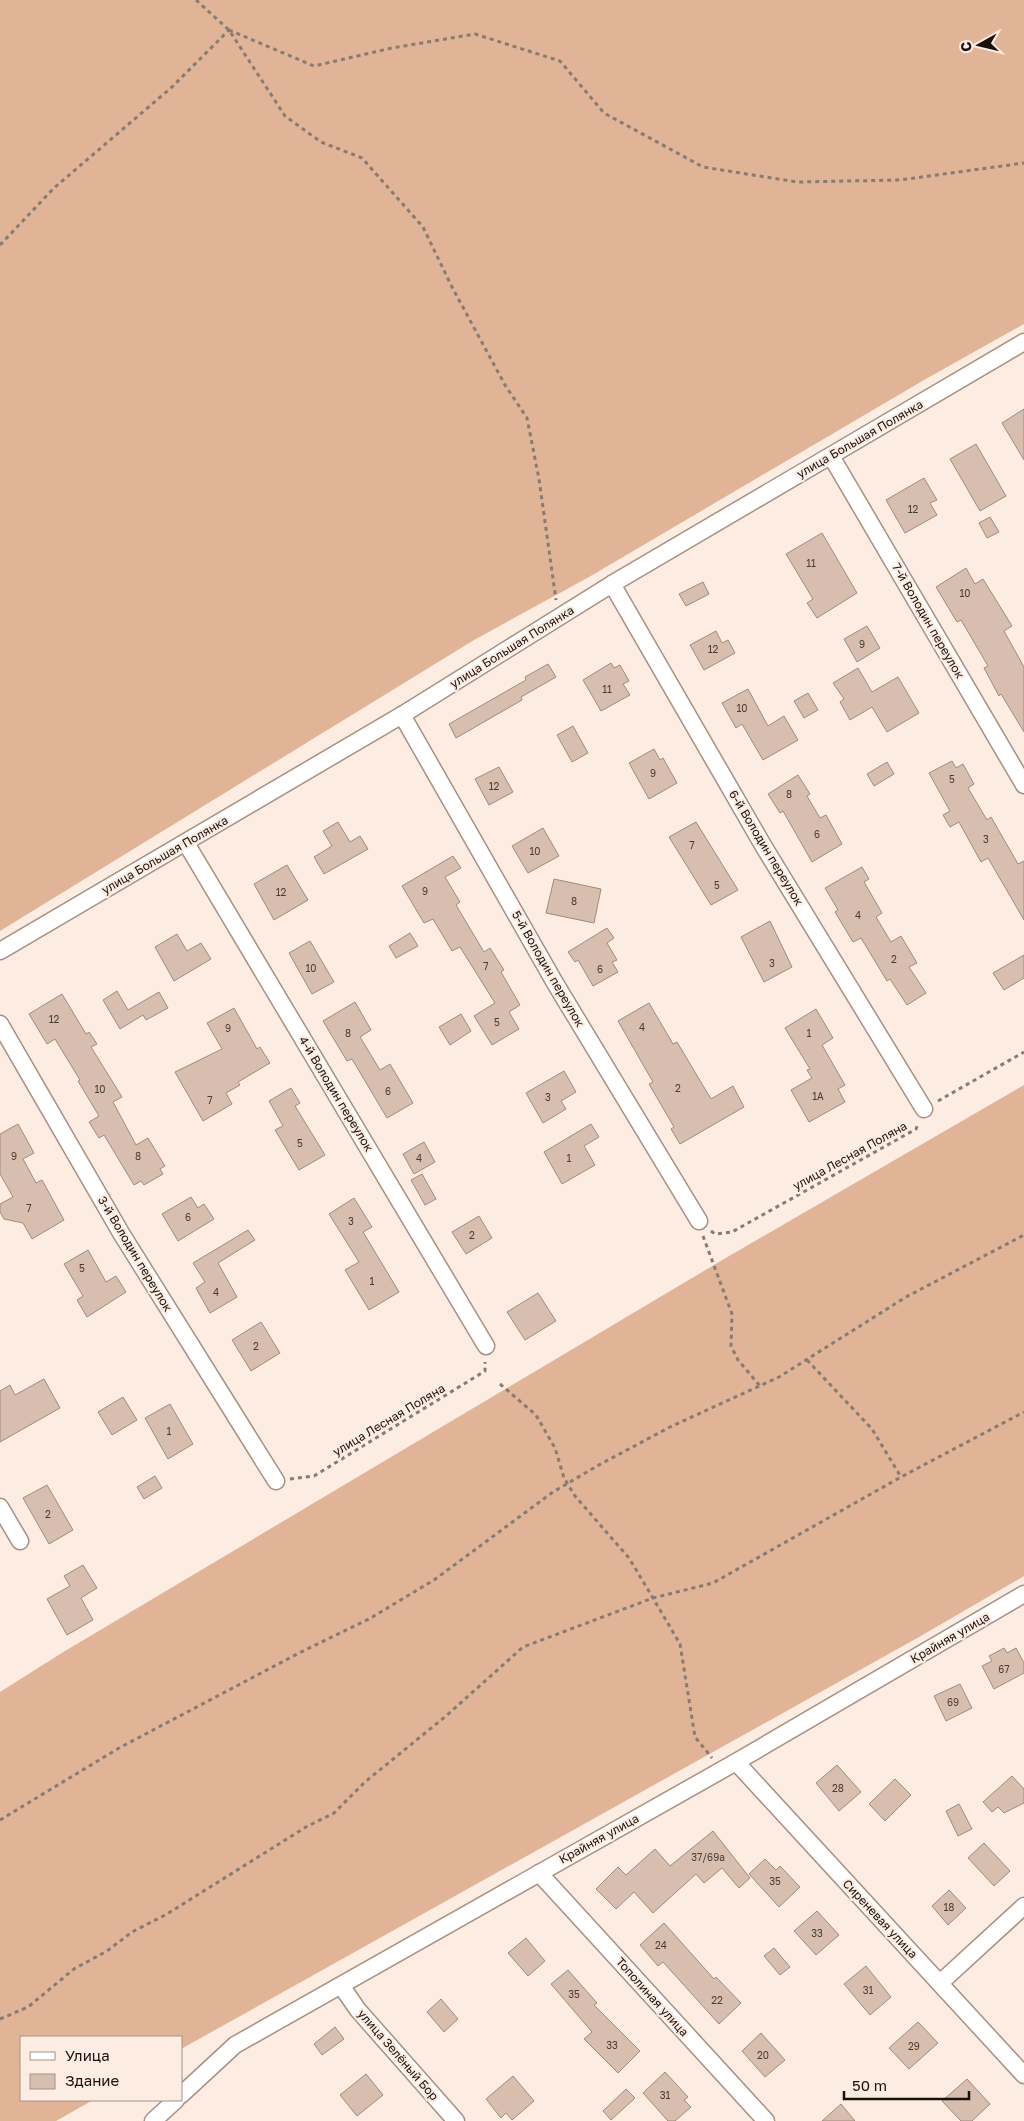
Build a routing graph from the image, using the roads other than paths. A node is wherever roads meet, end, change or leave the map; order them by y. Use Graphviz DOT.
graph roads {
  1 [pos="1024,342"];
  2 [pos="831,456"];
  3 [pos="612,584"];
  4 [pos="402,715"];
  5 [pos="1024,785"];
  6 [pos="186,843"];
  7 [pos="0,951"];
  8 [pos="0,1024"];
  9 [pos="924,1109"];
  10 [pos="699,1221"];
  11 [pos="486,1346"];
  12 [pos="276,1481"];
  13 [pos="0,1507"];
  14 [pos="20,1540"];
  15 [pos="1024,1594"];
  16 [pos="729,1766"];
  17 [pos="539,1873"];
  18 [pos="1024,1906"];
  19 [pos="940,1983"];
  20 [pos="342,1987"];
  21 [pos="1024,2075"];
  22 [pos="182,2094"];
  23 [pos="175,2101"];
  24 [pos="153,2121"];
  25 [pos="456,2121"];
  26 [pos="766,2121"];
  1 -- 2 [label="street, улица Большая Полянка"];
  2 -- 3 [label="street, улица Большая Полянка"];
  2 -- 5 [label="street, 7-й Володин переулок"];
  3 -- 4 [label="street, улица Большая Полянка"];
  3 -- 9 [label="street, 6-й Володин переулок"];
  4 -- 6 [label="street, улица Большая Полянка"];
  4 -- 10 [label="street, 5-й Володин переулок"];
  6 -- 7 [label="street, улица Большая Полянка"];
  6 -- 11 [label="street, 4-й Володин переулок"];
  8 -- 12 [label="street, 3-й Володин переулок"];
  13 -- 14 [label="street"];
  15 -- 16 [label="street, Крайняя улица"];
  16 -- 17 [label="street, Крайняя улица"];
  16 -- 19 [label="street, Сиреневая улица"];
  17 -- 20 [label="street, Крайняя улица"];
  17 -- 26 [label="street, Тополиная улица"];
  18 -- 19 [label="street"];
  19 -- 21 [label="street, Сиреневая улица"];
  20 -- 22 [label="street, Крайняя улица"];
  20 -- 25 [label="street, улица Зелёный Бор"];
  23 -- 24 [label="street"];
}
